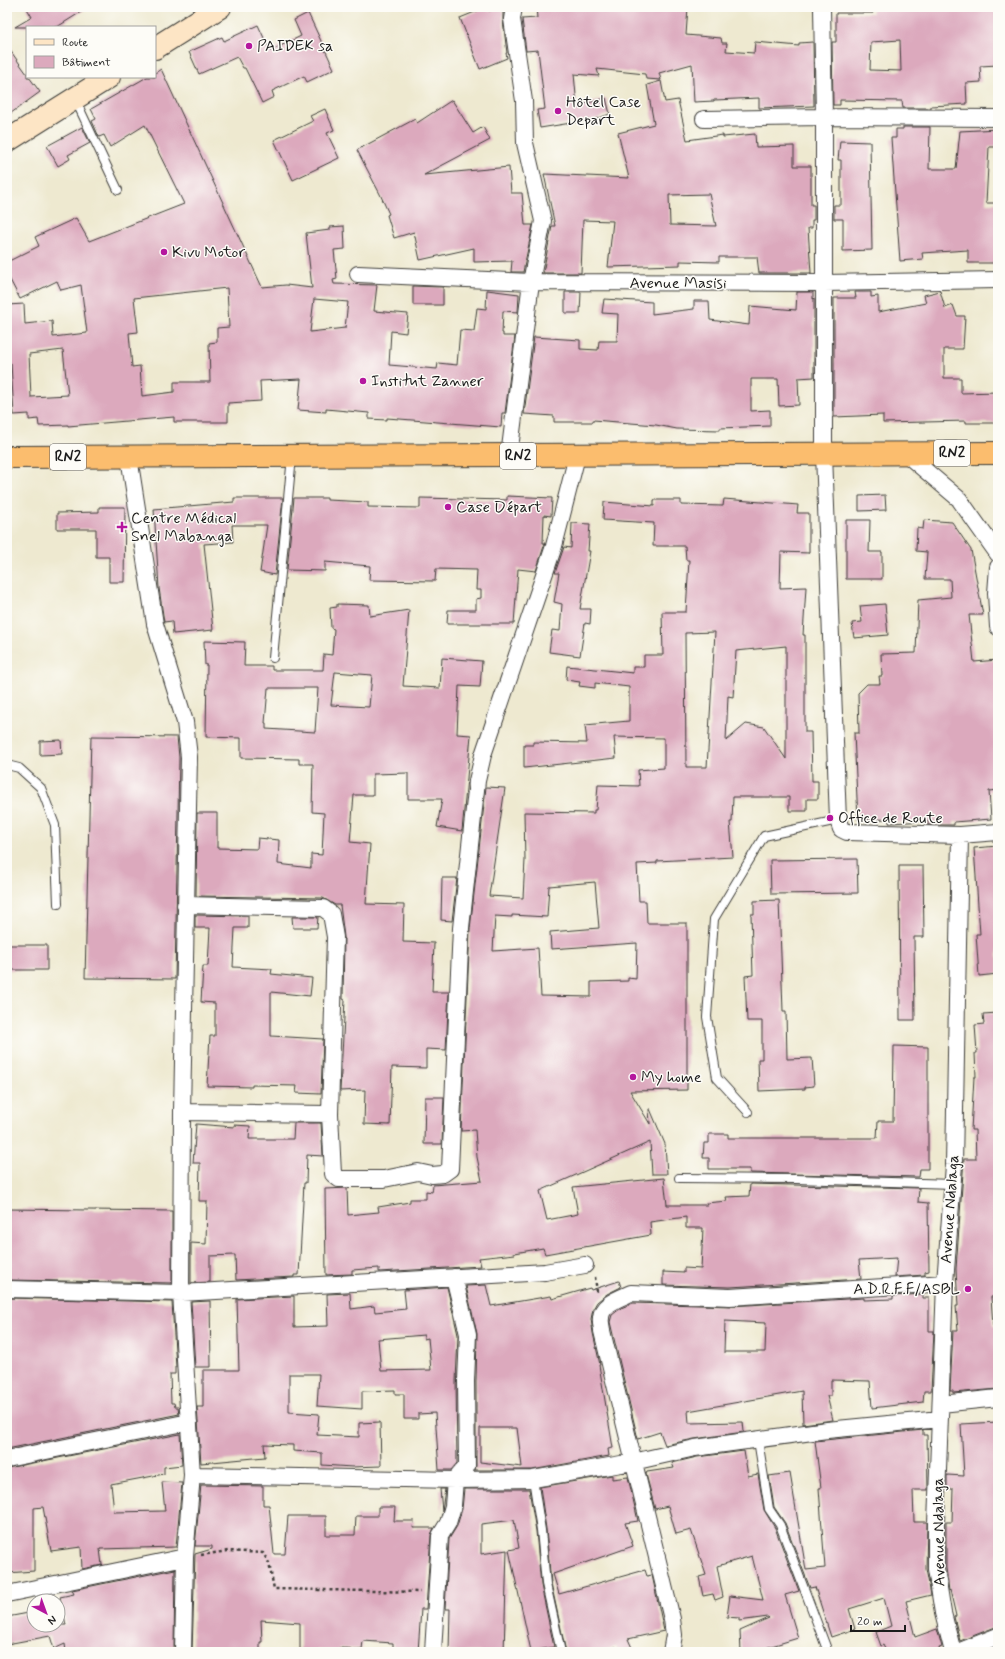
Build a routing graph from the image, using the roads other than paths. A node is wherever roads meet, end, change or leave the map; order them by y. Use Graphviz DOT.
graph roads {
  1 [pos="220,7"];
  2 [pos="514,7"];
  3 [pos="822,7"];
  4 [pos="156,47"];
  5 [pos="107,78"];
  6 [pos="75,99"];
  7 [pos="824,116"];
  8 [pos="998,118"];
  9 [pos="704,119"];
  10 [pos="7,141"];
  11 [pos="118,190"];
  12 [pos="358,274"];
  13 [pos="998,280"];
  14 [pos="531,282"];
  15 [pos="824,284"];
  16 [pos="998,453"];
  17 [pos="824,454"];
  18 [pos="906,454"];
  19 [pos="292,456"];
  20 [pos="509,456"];
  21 [pos="577,456"];
  22 [pos="7,457"];
  23 [pos="129,457"];
  24 [pos="998,554"];
  25 [pos="998,567"];
  26 [pos="998,627"];
  27 [pos="273,658"];
  28 [pos="7,765"];
  29 [pos="838,820"];
  30 [pos="998,832"];
  31 [pos="960,835"];
  32 [pos="58,904"];
  33 [pos="185,905"];
  34 [pos="182,1112"];
  35 [pos="748,1112"];
  36 [pos="330,1114"];
  37 [pos="679,1178"];
  38 [pos="953,1184"];
  39 [pos="586,1265"];
  40 [pos="454,1277"];
  41 [pos="945,1282"];
  42 [pos="7,1288"];
  43 [pos="181,1293"];
  44 [pos="998,1398"];
  45 [pos="941,1411"];
  46 [pos="189,1422"];
  47 [pos="758,1440"];
  48 [pos="7,1459"];
  49 [pos="633,1462"];
  50 [pos="192,1475"];
  51 [pos="533,1479"];
  52 [pos="455,1480"];
  53 [pos="185,1557"];
  54 [pos="7,1594"];
  55 [pos="998,1636"];
  56 [pos="183,1652"];
  57 [pos="433,1652"];
  58 [pos="560,1652"];
  59 [pos="671,1652"];
  60 [pos="828,1652"];
  61 [pos="953,1652"];
  62 [pos="958,1652"];
  1 -- 4 [label="main road"];
  2 -- 14 [label="street"];
  3 -- 7 [label="street"];
  5 -- 6 [label="main road"];
  6 -- 10 [label="main road"];
  6 -- 11 [label="lane"];
  7 -- 8 [label="street"];
  7 -- 9 [label="street"];
  7 -- 15 [label="street"];
  12 -- 14 [label="street, Avenue Masisi"];
  13 -- 15 [label="street, Avenue Masisi"];
  14 -- 15 [label="street, Avenue Masisi"];
  14 -- 20 [label="street"];
  15 -- 17 [label="street"];
  16 -- 18 [label="highway, RN2"];
  17 -- 18 [label="highway, RN2"];
  17 -- 21 [label="highway, RN2"];
  17 -- 29 [label="street"];
  18 -- 24 [label="street"];
  19 -- 20 [label="highway, RN2"];
  19 -- 23 [label="highway, RN2"];
  19 -- 27 [label="lane"];
  20 -- 21 [label="highway, RN2"];
  21 -- 36 [label="street"];
  22 -- 23 [label="highway, RN2"];
  23 -- 33 [label="street"];
  25 -- 26 [label="street"];
  28 -- 32 [label="lane"];
  29 -- 31 [label="street"];
  29 -- 35 [label="lane"];
  30 -- 31 [label="street"];
  31 -- 38 [label="street, Avenue Ndalaga"];
  33 -- 34 [label="street"];
  33 -- 36 [label="street"];
  34 -- 36 [label="street"];
  34 -- 43 [label="street"];
  37 -- 38 [label="lane"];
  38 -- 41 [label="street, Avenue Ndalaga"];
  39 -- 40 [label="street"];
  40 -- 43 [label="street"];
  40 -- 52 [label="street"];
  41 -- 45 [label="street, Avenue Ndalaga"];
  41 -- 49 [label="street"];
  42 -- 43 [label="street"];
  43 -- 46 [label="street"];
  44 -- 45 [label="street"];
  45 -- 47 [label="street"];
  45 -- 61 [label="street, Avenue Ndalaga"];
  46 -- 48 [label="street"];
  46 -- 50 [label="street"];
  47 -- 49 [label="street"];
  47 -- 60 [label="lane"];
  49 -- 51 [label="street"];
  49 -- 59 [label="street"];
  50 -- 52 [label="street"];
  50 -- 53 [label="street"];
  51 -- 52 [label="street"];
  51 -- 58 [label="lane"];
  52 -- 57 [label="street"];
  53 -- 54 [label="street"];
  53 -- 56 [label="street"];
  55 -- 62 [label="street"];
}
